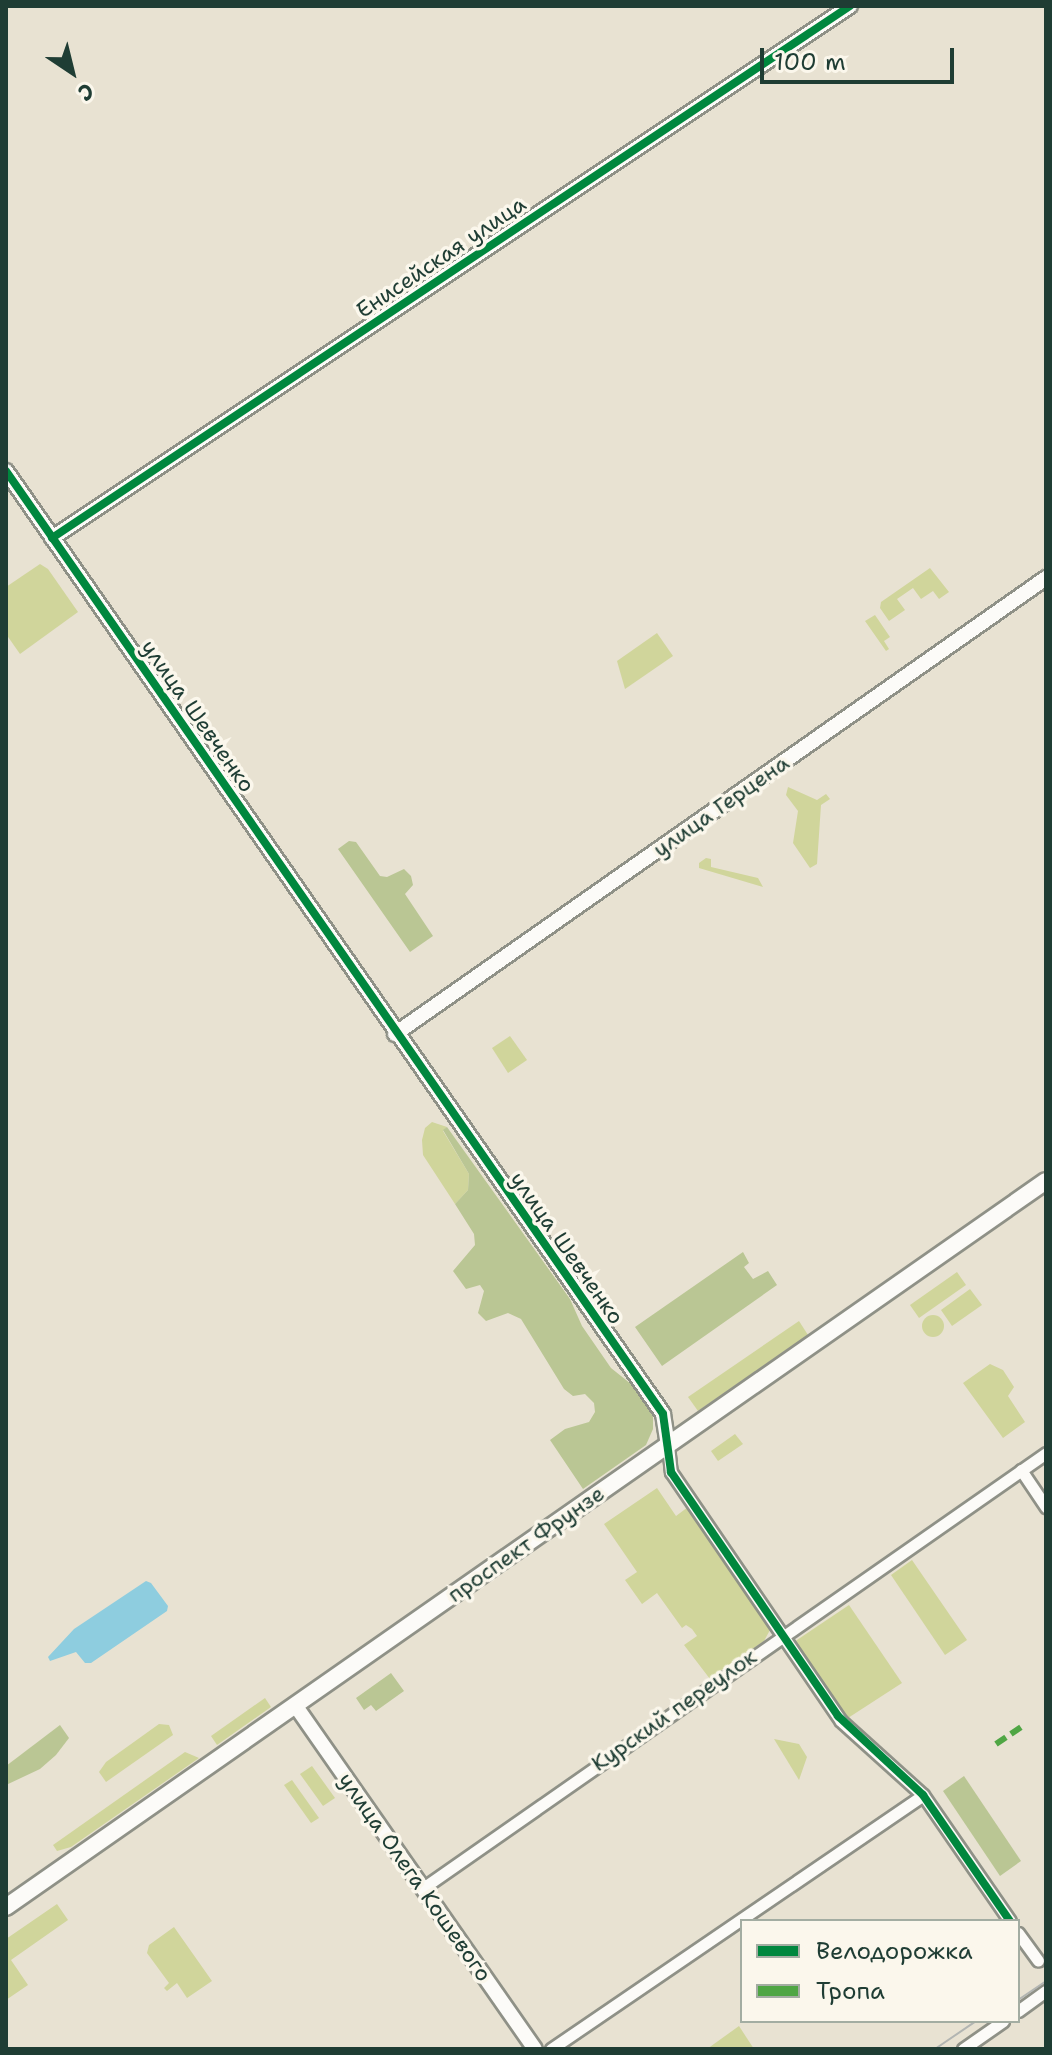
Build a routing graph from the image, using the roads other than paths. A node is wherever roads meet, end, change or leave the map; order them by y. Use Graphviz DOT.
graph roads {
  1 [pos="850,6"];
  2 [pos="6,471"];
  3 [pos="52,538"];
  4 [pos="1046,578"];
  5 [pos="395,1034"];
  6 [pos="1046,1181"];
  7 [pos="668,1445"];
  8 [pos="1046,1453"];
  9 [pos="1021,1470"];
  10 [pos="1046,1507"];
  11 [pos="782,1634"];
  12 [pos="295,1705"];
  13 [pos="923,1795"];
  14 [pos="423,1888"];
  15 [pos="6,1907"];
  16 [pos="741,1919"];
  17 [pos="1009,1919"];
  18 [pos="740,1920"];
  19 [pos="1020,1936"];
  20 [pos="1038,1961"];
  21 [pos="1046,1991"];
  22 [pos="1020,2010"];
  23 [pos="1000,2023"];
  24 [pos="535,2049"];
  25 [pos="551,2049"];
  26 [pos="963,2049"];
  1 -- 3 [label="street, Енисейская улица"];
  2 -- 3 [label="street, улица Шевченко"];
  3 -- 5 [label="street, улица Шевченко"];
  4 -- 5 [label="street, улица Герцена"];
  5 -- 7 [label="street, улица Шевченко"];
  6 -- 7 [label="main road, проспект Фрунзе"];
  7 -- 11 [label="street, улица Шевченко"];
  7 -- 12 [label="main road, проспект Фрунзе"];
  8 -- 9 [label="street, Курский переулок"];
  9 -- 10 [label="street"];
  9 -- 11 [label="street, Курский переулок"];
  11 -- 13 [label="street, улица Шевченко"];
  11 -- 14 [label="street, Курский переулок"];
  12 -- 14 [label="street, улица Олега Кошевого"];
  12 -- 15 [label="main road, проспект Фрунзе"];
  13 -- 16 [label="street"];
  13 -- 17 [label="street, улица Шевченко"];
  14 -- 24 [label="street, улица Олега Кошевого"];
  18 -- 25 [label="street"];
  19 -- 20 [label="street"];
  21 -- 22 [label="street"];
  23 -- 26 [label="street"];
}
